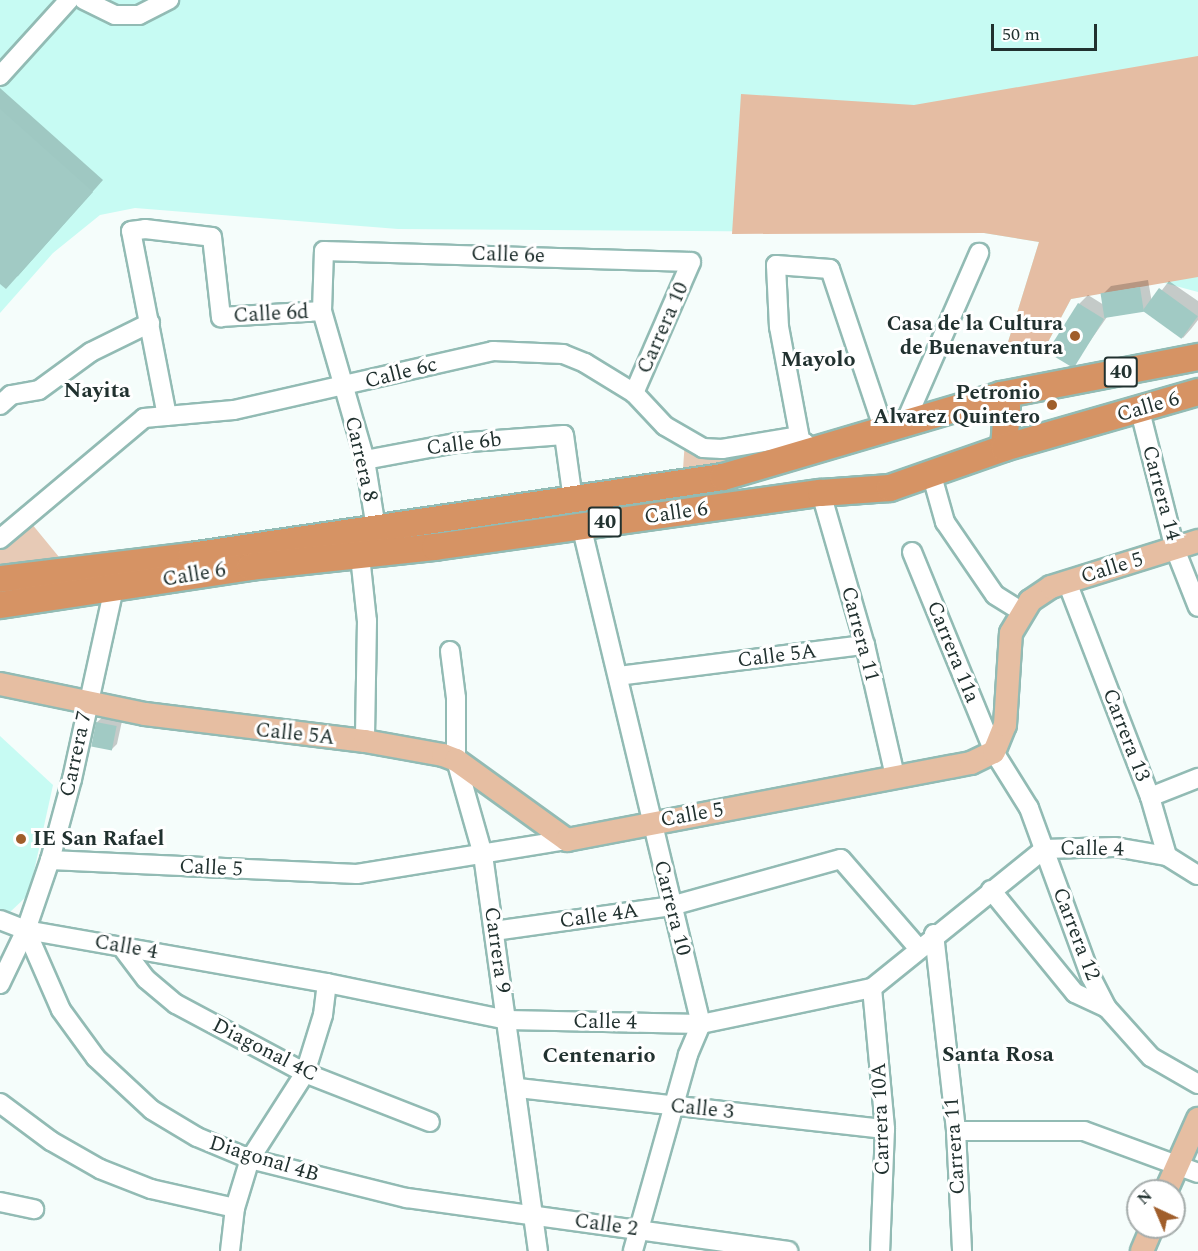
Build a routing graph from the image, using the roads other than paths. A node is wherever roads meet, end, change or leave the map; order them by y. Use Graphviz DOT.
graph roads {
  1 [pos="69,0"];
  2 [pos="84,0"];
  3 [pos="170,0"];
  4 [pos="0,76"];
  5 [pos="324,251"];
  6 [pos="980,253"];
  7 [pos="692,262"];
  8 [pos="322,311"];
  9 [pos="150,323"];
  10 [pos="1198,357"];
  11 [pos="343,387"];
  12 [pos="1198,392"];
  13 [pos="634,393"];
  14 [pos="1001,395"];
  15 [pos="0,405"];
  16 [pos="1140,411"];
  17 [pos="167,416"];
  18 [pos="894,427"];
  19 [pos="805,445"];
  20 [pos="1004,448"];
  21 [pos="364,460"];
  22 [pos="932,476"];
  23 [pos="821,493"];
  24 [pos="573,500"];
  25 [pos="581,525"];
  26 [pos="376,528"];
  27 [pos="0,539"];
  28 [pos="1198,541"];
  29 [pos="1175,549"];
  30 [pos="912,552"];
  31 [pos="360,556"];
  32 [pos="0,579"];
  33 [pos="1067,582"];
  34 [pos="114,588"];
  35 [pos="0,605"];
  36 [pos="1198,607"];
  37 [pos="1021,611"];
  38 [pos="865,645"];
  39 [pos="450,651"];
  40 [pos="618,676"];
  41 [pos="0,684"];
  42 [pos="87,702"];
  43 [pos="365,741"];
  44 [pos="994,752"];
  45 [pos="456,760"];
  46 [pos="895,776"];
  47 [pos="1198,778"];
  48 [pos="1150,798"];
  49 [pos="650,822"];
  50 [pos="567,840"];
  51 [pos="1044,849"];
  52 [pos="483,855"];
  53 [pos="1167,856"];
  54 [pos="50,860"];
  55 [pos="1198,875"];
  56 [pos="991,890"];
  57 [pos="671,906"];
  58 [pos="0,920"];
  59 [pos="26,930"];
  60 [pos="494,931"];
  61 [pos="934,934"];
  62 [pos="121,946"];
  63 [pos="918,948"];
  64 [pos="327,983"];
  65 [pos="0,984"];
  66 [pos="872,988"];
  67 [pos="1107,1008"];
  68 [pos="507,1020"];
  69 [pos="701,1024"];
  70 [pos="305,1072"];
  71 [pos="1198,1084"];
  72 [pos="518,1089"];
  73 [pos="0,1103"];
  74 [pos="673,1105"];
  75 [pos="1198,1119"];
  76 [pos="430,1122"];
  77 [pos="885,1129"];
  78 [pos="956,1131"];
  79 [pos="250,1159"];
  80 [pos="1177,1164"];
  81 [pos="1198,1173"];
  82 [pos="1171,1179"];
  83 [pos="0,1202"];
  84 [pos="235,1208"];
  85 [pos="34,1209"];
  86 [pos="532,1215"];
  87 [pos="637,1230"];
  88 [pos="230,1251"];
  89 [pos="538,1251"];
  90 [pos="633,1251"];
  91 [pos="788,1251"];
  92 [pos="880,1251"];
  93 [pos="962,1251"];
  1 -- 4 [label="street"];
  2 -- 3 [label="street"];
  5 -- 7 [label="street, Calle 6e"];
  5 -- 8 [label="street, Carrera 8"];
  6 -- 18 [label="street"];
  7 -- 13 [label="street, Carrera 10"];
  8 -- 9 [label="street, Calle 6d"];
  8 -- 11 [label="street, Carrera 8"];
  9 -- 15 [label="street"];
  9 -- 17 [label="street"];
  10 -- 14 [label="highway, Calle 6 / 40"];
  11 -- 13 [label="street, Calle 6c"];
  11 -- 17 [label="street, Calle 6c"];
  11 -- 21 [label="street, Carrera 8"];
  12 -- 16 [label="highway, Calle 6 / 40"];
  13 -- 19 [label="street, Calle 6c"];
  14 -- 18 [label="highway, Calle 6 / 40"];
  14 -- 20 [label="highway"];
  16 -- 20 [label="highway, Calle 6 / 40"];
  16 -- 29 [label="street, Carrera 14"];
  17 -- 27 [label="street, Calle 6c"];
  18 -- 19 [label="highway, Calle 6 / 40"];
  18 -- 19 [label="street"];
  19 -- 23 [label="highway"];
  19 -- 24 [label="highway, Calle 6 / 40"];
  20 -- 22 [label="highway, Calle 6 / 40"];
  21 -- 24 [label="street, Calle 6b"];
  21 -- 26 [label="street, Carrera 8"];
  22 -- 23 [label="highway, Calle 6 / 40"];
  22 -- 37 [label="street"];
  23 -- 25 [label="highway, Calle 6 / 40"];
  23 -- 38 [label="street, Carrera 11"];
  24 -- 26 [label="highway, Calle 6 / 40"];
  25 -- 31 [label="highway, Calle 6 / 40"];
  25 -- 40 [label="street, Carrera 10"];
  26 -- 32 [label="highway, Calle 6 / 40"];
  28 -- 29 [label="main road, Calle 5"];
  29 -- 33 [label="main road, Calle 5"];
  29 -- 36 [label="street, Carrera 14"];
  30 -- 44 [label="street, Carrera 11a"];
  31 -- 34 [label="highway, Calle 6 / 40"];
  31 -- 43 [label="street"];
  33 -- 37 [label="main road, Calle 5"];
  33 -- 48 [label="street, Carrera 13"];
  34 -- 35 [label="highway, Calle 6 / 40"];
  34 -- 42 [label="street, Carrera 7"];
  37 -- 44 [label="main road"];
  38 -- 40 [label="street, Calle 5A"];
  38 -- 46 [label="street, Carrera 11"];
  39 -- 45 [label="street, Carrera 9"];
  40 -- 49 [label="street, Carrera 10"];
  41 -- 42 [label="main road, Calle 5A"];
  42 -- 43 [label="main road, Calle 5A"];
  42 -- 54 [label="street, Carrera 7"];
  43 -- 45 [label="main road, Calle 5A"];
  44 -- 46 [label="main road, Calle 5"];
  44 -- 51 [label="street, Carrera 12"];
  45 -- 50 [label="main road, Calle 5A"];
  45 -- 52 [label="street, Carrera 9"];
  46 -- 49 [label="main road, Calle 5"];
  47 -- 48 [label="street"];
  48 -- 53 [label="street, Carrera 13"];
  49 -- 50 [label="main road, Calle 5"];
  49 -- 57 [label="street, Carrera 10"];
  50 -- 52 [label="street, Calle 5"];
  51 -- 53 [label="street, Calle 4"];
  51 -- 56 [label="street, Calle 4"];
  51 -- 67 [label="street, Carrera 12"];
  52 -- 54 [label="street, Calle 5"];
  52 -- 60 [label="street, Carrera 9"];
  53 -- 55 [label="street"];
  54 -- 59 [label="street, Carrera 7"];
  56 -- 61 [label="street, Calle 4"];
  56 -- 67 [label="street"];
  57 -- 60 [label="street, Calle 4A"];
  57 -- 63 [label="street, Calle 4A"];
  57 -- 69 [label="street, Carrera 10"];
  58 -- 59 [label="street, Calle 4"];
  59 -- 62 [label="street, Calle 4"];
  59 -- 65 [label="street, Carrera 7"];
  59 -- 79 [label="street, Diagonal 4B"];
  60 -- 68 [label="street, Carrera 9"];
  61 -- 63 [label="street, Calle 4"];
  61 -- 78 [label="street, Carrera 11"];
  62 -- 64 [label="street, Calle 4"];
  62 -- 70 [label="street, Diagonal 4C"];
  63 -- 66 [label="street, Calle 4"];
  64 -- 68 [label="street, Calle 4"];
  64 -- 70 [label="street"];
  66 -- 69 [label="street, Calle 4"];
  66 -- 77 [label="street, Carrera 10A"];
  67 -- 71 [label="street, Carrera 12"];
  68 -- 69 [label="street, Calle 4"];
  68 -- 72 [label="street, Carrera 9"];
  69 -- 74 [label="street"];
  70 -- 76 [label="street, Diagonal 4C"];
  70 -- 79 [label="street"];
  72 -- 74 [label="street, Calle 3"];
  72 -- 86 [label="street, Carrera 9"];
  73 -- 84 [label="street"];
  74 -- 77 [label="street, Calle 3"];
  74 -- 87 [label="street"];
  75 -- 80 [label="main road"];
  77 -- 92 [label="street, Carrera 10A"];
  78 -- 80 [label="street"];
  78 -- 93 [label="street, Carrera 11"];
  79 -- 84 [label="street"];
  79 -- 86 [label="street, Diagonal 4B"];
  80 -- 81 [label="street"];
  80 -- 82 [label="main road"];
  83 -- 85 [label="street"];
  84 -- 88 [label="street"];
  86 -- 87 [label="street, Calle 2"];
  86 -- 89 [label="street, Carrera 9"];
  87 -- 90 [label="street"];
  87 -- 91 [label="street, Calle 2"];
}
